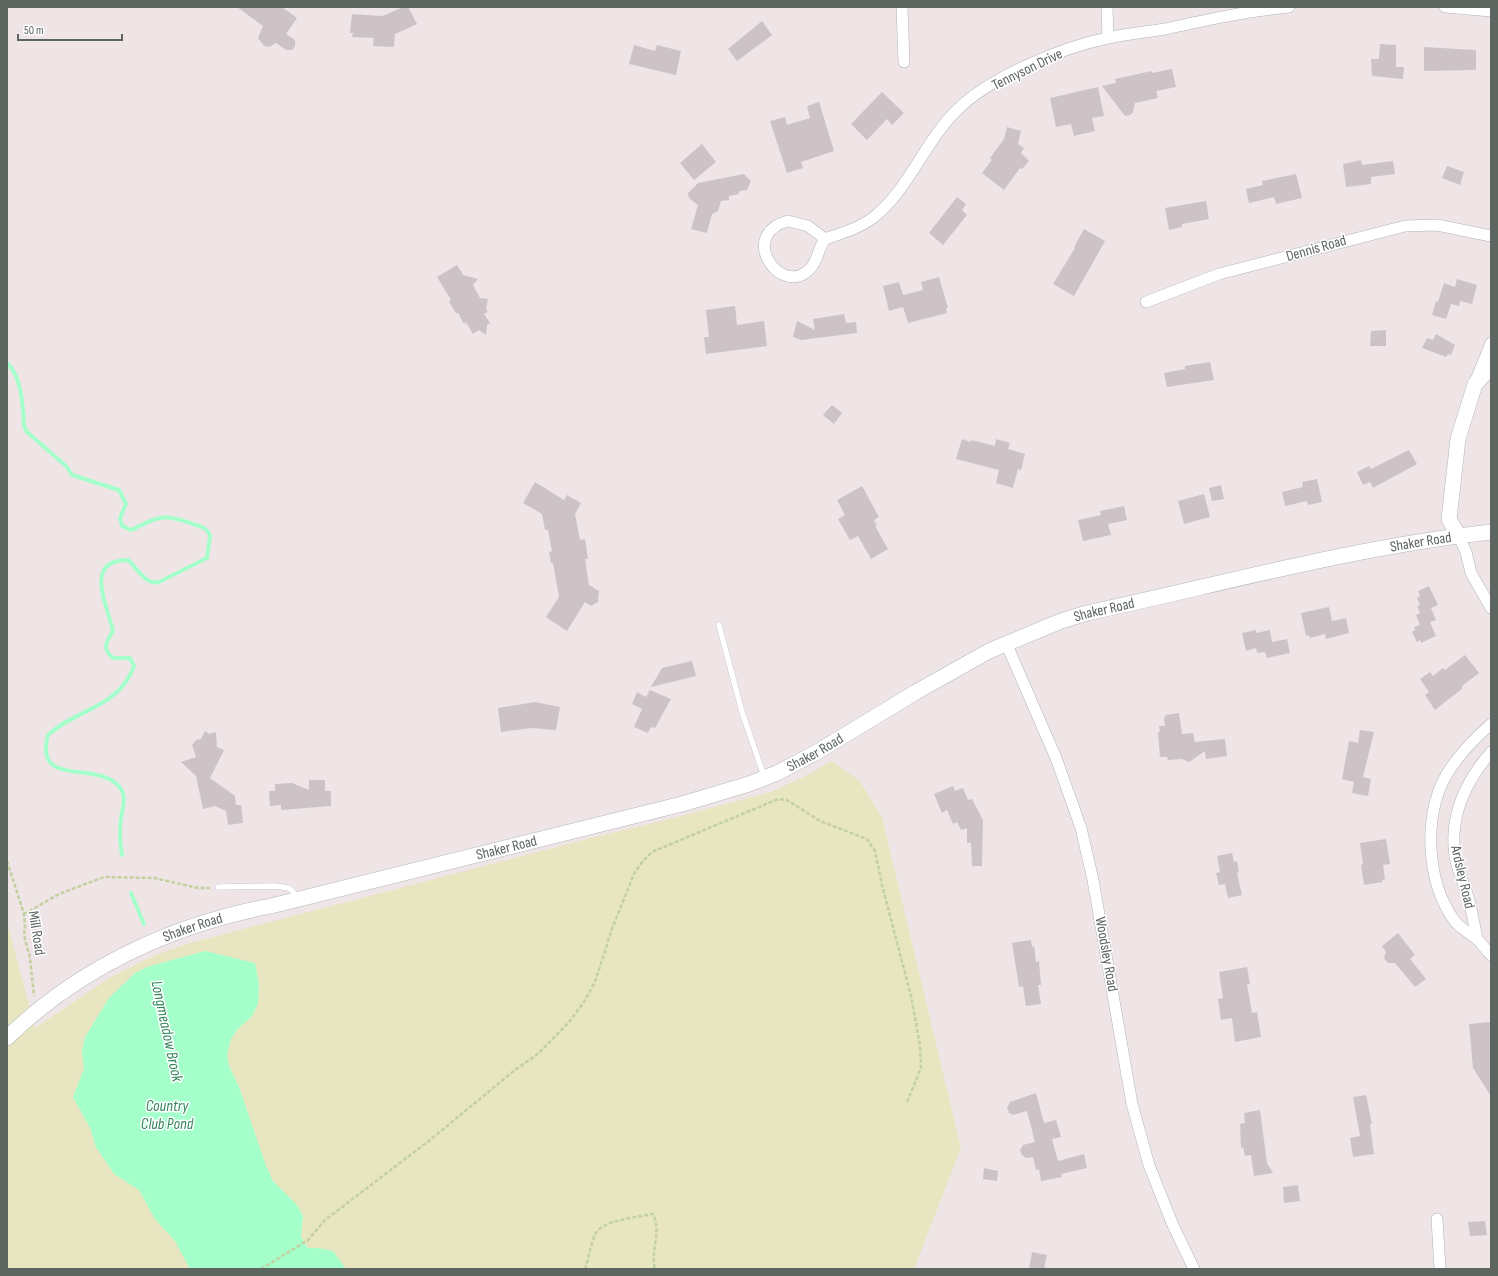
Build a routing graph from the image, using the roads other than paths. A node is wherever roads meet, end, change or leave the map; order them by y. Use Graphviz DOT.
graph roads {
  1 [pos="902,7"];
  2 [pos="1107,7"];
  3 [pos="1290,7"];
  4 [pos="1445,7"];
  5 [pos="1491,11"];
  6 [pos="1108,38"];
  7 [pos="904,62"];
  8 [pos="1491,236"];
  9 [pos="825,239"];
  10 [pos="1146,302"];
  11 [pos="1491,343"];
  12 [pos="1491,367"];
  13 [pos="1475,384"];
  14 [pos="1491,532"];
  15 [pos="1458,535"];
  16 [pos="1491,608"];
  17 [pos="719,625"];
  18 [pos="1006,643"];
  19 [pos="1491,724"];
  20 [pos="1491,752"];
  21 [pos="764,779"];
  22 [pos="218,887"];
  23 [pos="300,899"];
  24 [pos="1477,938"];
  25 [pos="1491,955"];
  26 [pos="7,1038"];
  27 [pos="1438,1219"];
  28 [pos="1194,1269"];
  29 [pos="1440,1269"];
  1 -- 7 [label="street"];
  2 -- 6 [label="street"];
  3 -- 6 [label="street, Tennyson Drive"];
  4 -- 5 [label="street"];
  6 -- 9 [label="street, Tennyson Drive"];
  8 -- 10 [label="street, Dennis Road"];
  9 -- 9 [label="street"];
  11 -- 13 [label="street"];
  12 -- 13 [label="main road, Shaker Road"];
  13 -- 15 [label="main road, Shaker Road"];
  14 -- 15 [label="main road"];
  15 -- 16 [label="street"];
  15 -- 18 [label="main road, Shaker Road"];
  17 -- 21 [label="lane"];
  18 -- 21 [label="main road, Shaker Road"];
  18 -- 28 [label="street, Woodsley Road"];
  19 -- 24 [label="street, Ardsley Road"];
  20 -- 24 [label="street, Ardsley Road"];
  21 -- 23 [label="main road, Shaker Road"];
  22 -- 23 [label="lane"];
  23 -- 26 [label="main road, Shaker Road"];
  24 -- 25 [label="street, Ardsley Road"];
  27 -- 29 [label="street"];
}
